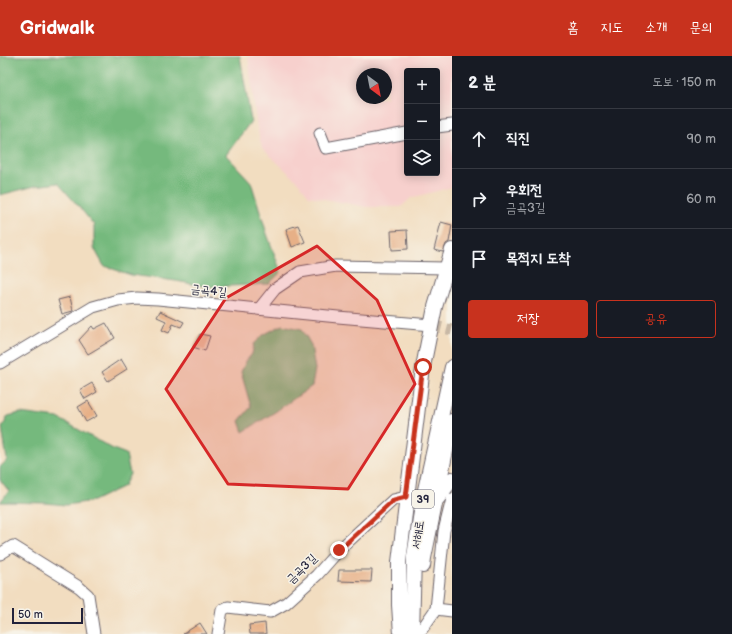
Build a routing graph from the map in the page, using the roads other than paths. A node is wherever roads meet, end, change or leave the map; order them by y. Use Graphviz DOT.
graph roads {
  1 [pos="452,125"];
  2 [pos="440,127"];
  3 [pos="320,134"];
  4 [pos="404,134"];
  5 [pos="452,250"];
  6 [pos="446,268"];
  7 [pos="259,309"];
  8 [pos="431,325"];
  9 [pos="0,363"];
  10 [pos="452,367"];
  11 [pos="452,421"];
  12 [pos="452,479"];
  13 [pos="406,497"];
  14 [pos="452,499"];
  15 [pos="435,502"];
  16 [pos="0,554"];
  17 [pos="436,609"];
  18 [pos="452,611"];
  19 [pos="419,632"];
  20 [pos="94,634"];
  21 [pos="218,634"];
  22 [pos="401,634"];
  1 -- 2 [label="street"];
  3 -- 4 [label="street"];
  5 -- 6 [label="main road"];
  6 -- 7 [label="street"];
  6 -- 8 [label="main road"];
  7 -- 8 [label="street, 금곡4길"];
  7 -- 9 [label="street, 금곡4길"];
  8 -- 13 [label="main road"];
  10 -- 19 [label="main road, 서해로 / 39"];
  11 -- 15 [label="main road, 서해로 / 39"];
  12 -- 15 [label="main road"];
  13 -- 21 [label="street, 금곡3길"];
  13 -- 22 [label="main road"];
  14 -- 17 [label="street"];
  15 -- 19 [label="main road, 서해로 / 39"];
  16 -- 20 [label="street"];
  17 -- 18 [label="street"];
  17 -- 19 [label="street"];
}
